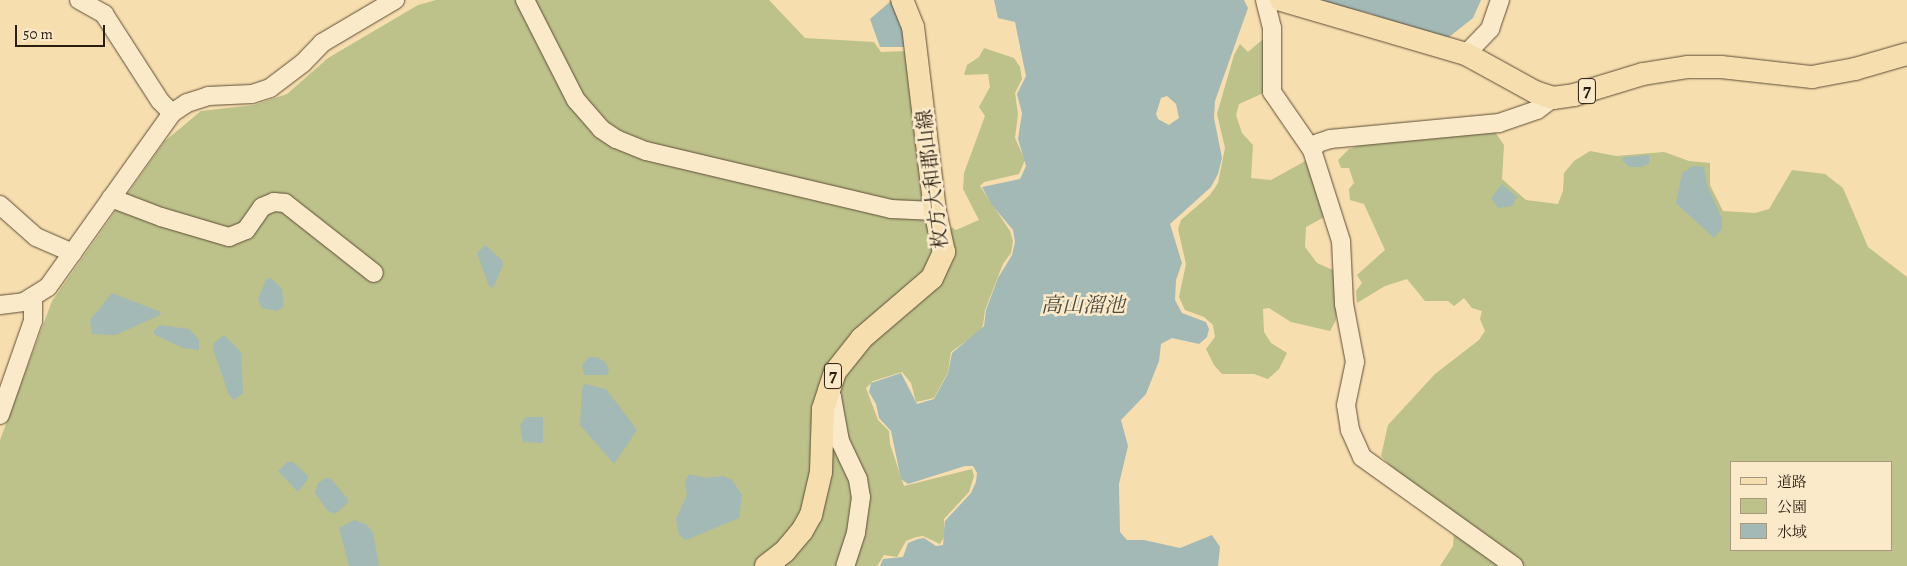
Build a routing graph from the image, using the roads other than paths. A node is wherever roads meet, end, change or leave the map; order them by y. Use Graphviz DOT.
graph roads {
  1 [pos="78,0"];
  2 [pos="395,0"];
  3 [pos="525,0"];
  4 [pos="902,0"];
  5 [pos="1265,0"];
  6 [pos="1281,0"];
  7 [pos="1500,0"];
  8 [pos="1466,54"];
  9 [pos="1907,54"];
  10 [pos="1553,98"];
  11 [pos="172,114"];
  12 [pos="1312,150"];
  13 [pos="111,198"];
  14 [pos="0,205"];
  15 [pos="935,212"];
  16 [pos="73,253"];
  17 [pos="374,274"];
  18 [pos="33,298"];
  19 [pos="0,305"];
  20 [pos="827,390"];
  21 [pos="0,415"];
  22 [pos="766,566"];
  23 [pos="845,566"];
  24 [pos="1514,566"];
  1 -- 11 [label="street"];
  2 -- 11 [label="street"];
  3 -- 15 [label="street"];
  4 -- 15 [label="main road, 枚方大和郡山線 / 7"];
  5 -- 12 [label="street"];
  6 -- 8 [label="main road, 7"];
  7 -- 8 [label="street"];
  8 -- 10 [label="main road, 7"];
  9 -- 10 [label="main road, 7"];
  10 -- 12 [label="street"];
  11 -- 13 [label="street"];
  12 -- 24 [label="street"];
  13 -- 16 [label="street"];
  13 -- 17 [label="street"];
  14 -- 16 [label="street"];
  15 -- 20 [label="main road, 枚方大和郡山線 / 7"];
  16 -- 18 [label="street"];
  18 -- 19 [label="street"];
  18 -- 21 [label="street"];
  20 -- 22 [label="main road, 枚方大和郡山線 / 7"];
  20 -- 23 [label="street"];
}
